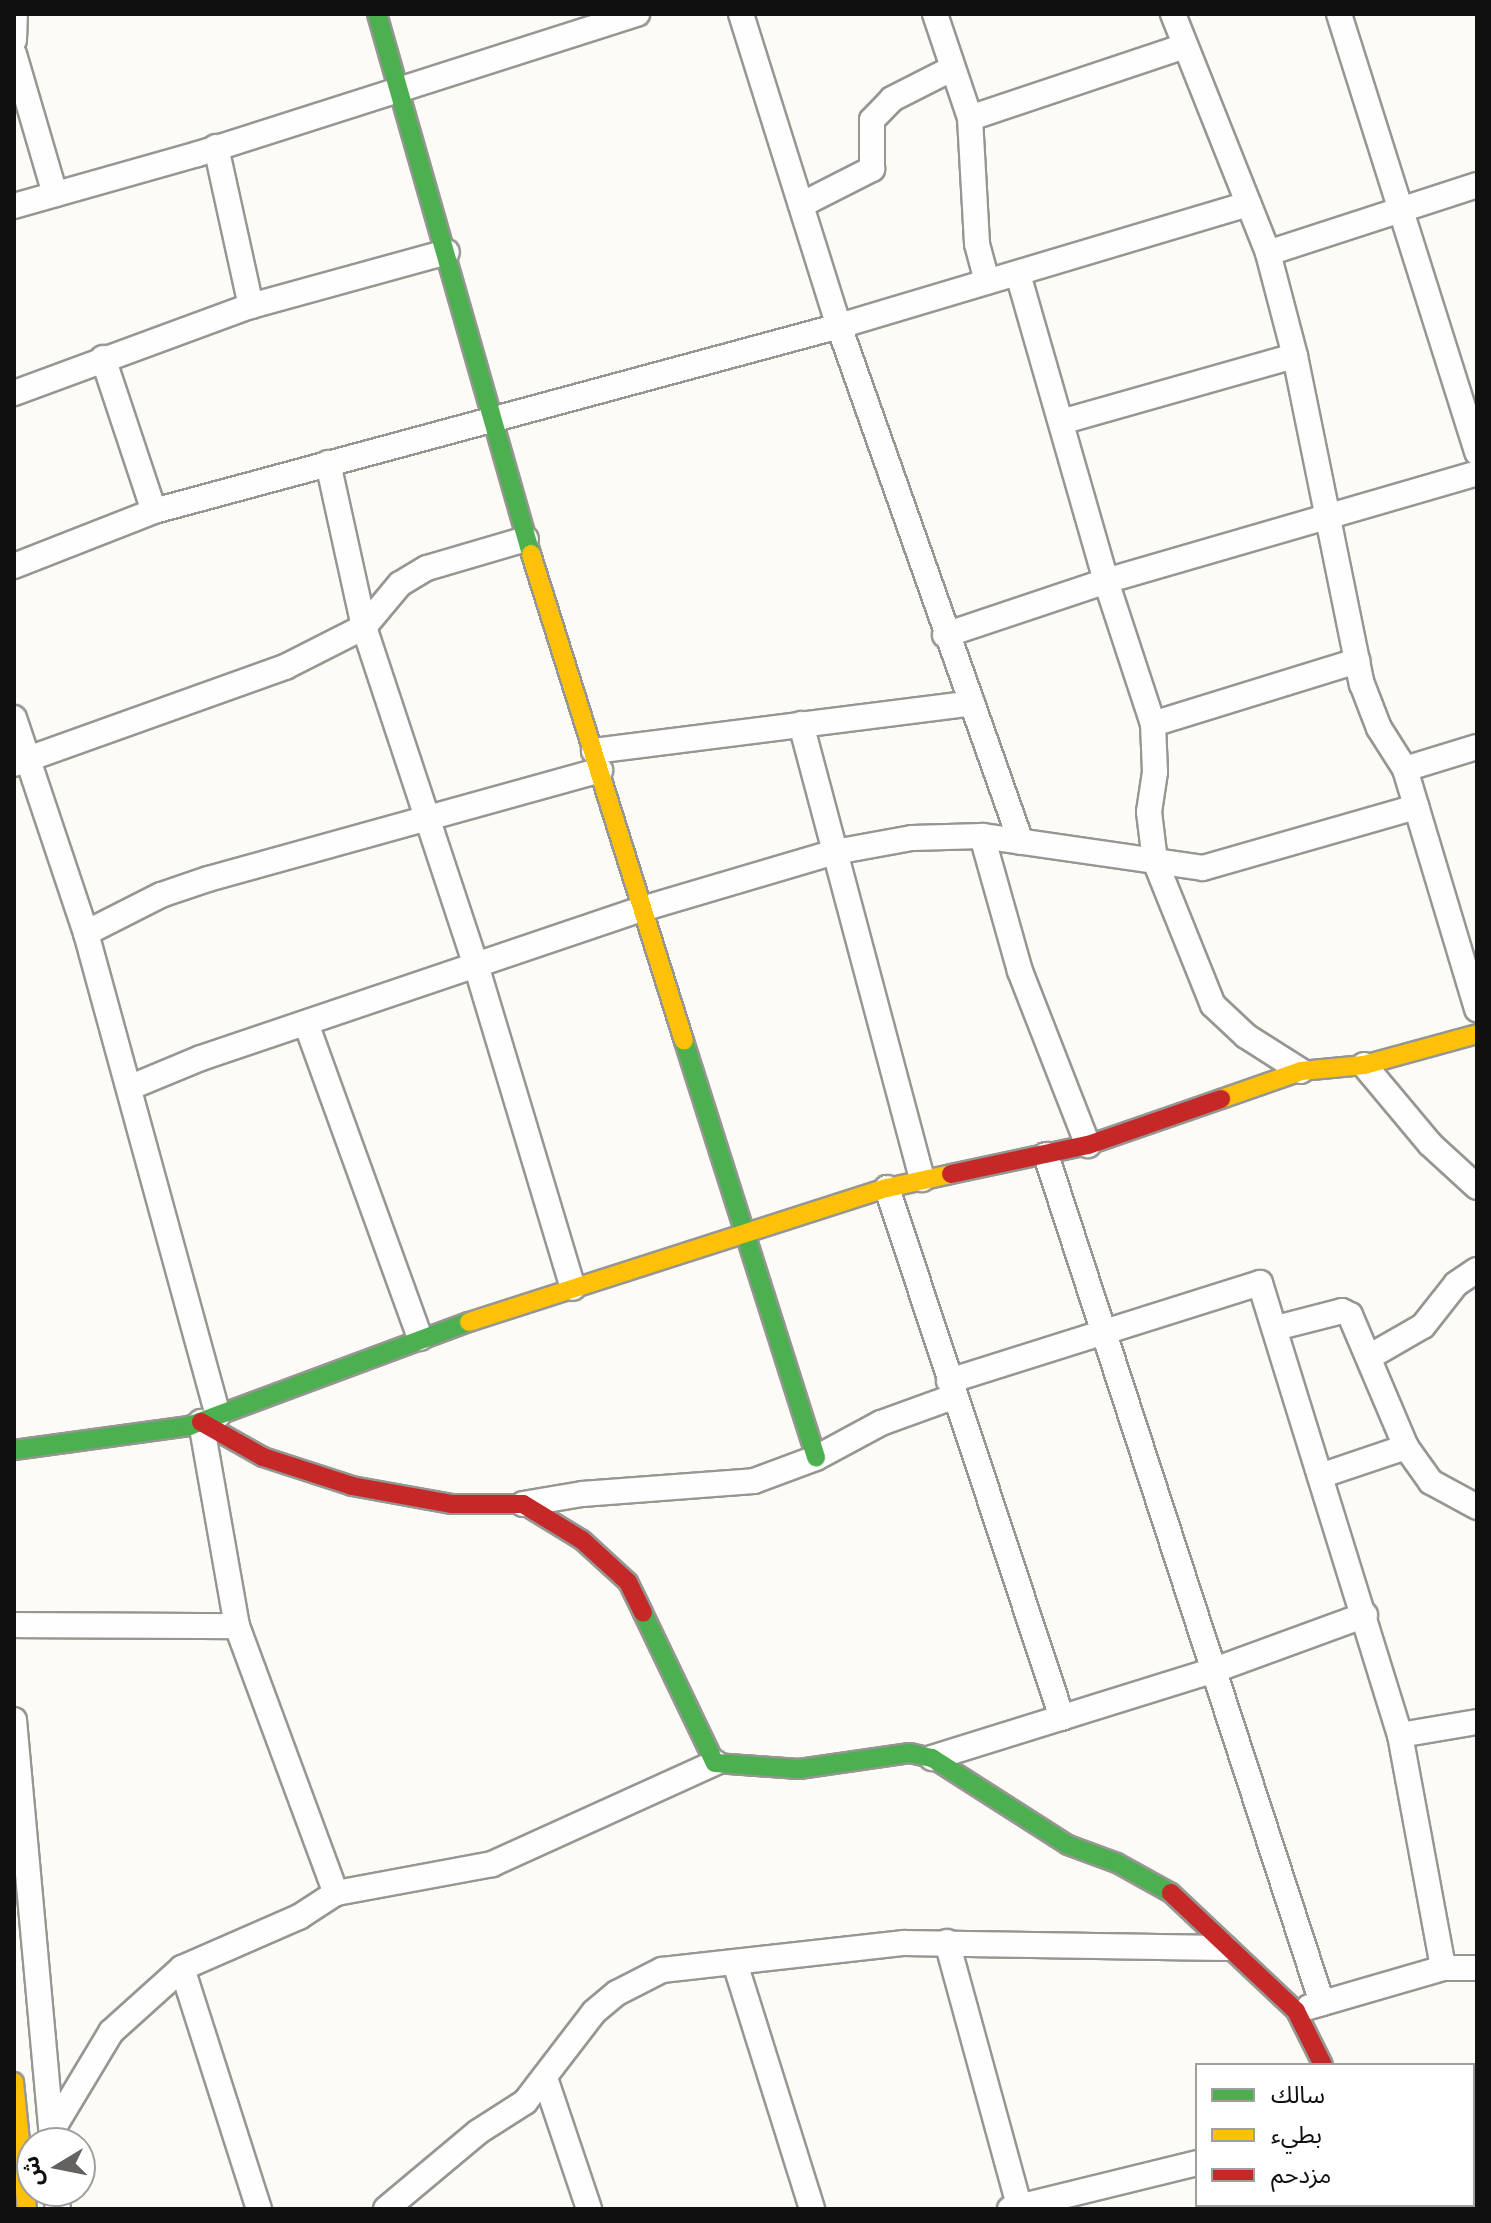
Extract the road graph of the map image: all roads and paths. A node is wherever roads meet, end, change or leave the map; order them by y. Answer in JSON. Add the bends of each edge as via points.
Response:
{"nodes":[{"id":1,"x":377,"y":14,"type":"edge"},
{"id":2,"x":637,"y":14,"type":"edge"},
{"id":3,"x":741,"y":14,"type":"edge"},
{"id":4,"x":935,"y":14,"type":"edge"},
{"id":5,"x":1173,"y":14,"type":"edge"},
{"id":6,"x":1339,"y":14,"type":"edge"},
{"id":7,"x":1185,"y":46,"type":"junction"},
{"id":8,"x":14,"y":54,"type":"edge"},
{"id":9,"x":953,"y":68,"type":"junction"},
{"id":10,"x":402,"y":89,"type":"junction"},
{"id":11,"x":970,"y":118,"type":"junction"},
{"id":12,"x":216,"y":147,"type":"junction"},
{"id":13,"x":1477,"y":185,"type":"edge"},
{"id":14,"x":55,"y":194,"type":"junction"},
{"id":15,"x":1248,"y":204,"type":"junction"},
{"id":16,"x":801,"y":205,"type":"junction"},
{"id":17,"x":14,"y":206,"type":"edge"},
{"id":18,"x":1403,"y":209,"type":"junction"},
{"id":19,"x":447,"y":252,"type":"junction"},
{"id":20,"x":1268,"y":253,"type":"junction"},
{"id":21,"x":1018,"y":274,"type":"junction"},
{"id":22,"x":987,"y":282,"type":"junction"},
{"id":23,"x":251,"y":306,"type":"junction"},
{"id":24,"x":839,"y":326,"type":"junction"},
{"id":25,"x":1295,"y":356,"type":"junction"},
{"id":26,"x":103,"y":358,"type":"junction"},
{"id":27,"x":14,"y":393,"type":"edge"},
{"id":28,"x":495,"y":420,"type":"junction"},
{"id":29,"x":1061,"y":422,"type":"junction"},
{"id":30,"x":1477,"y":453,"type":"edge"},
{"id":31,"x":328,"y":463,"type":"junction"},
{"id":32,"x":1477,"y":473,"type":"edge"},
{"id":33,"x":154,"y":511,"type":"junction"},
{"id":34,"x":1325,"y":515,"type":"junction"},
{"id":35,"x":526,"y":539,"type":"junction"},
{"id":36,"x":14,"y":566,"type":"edge"},
{"id":37,"x":1106,"y":581,"type":"junction"},
{"id":38,"x":364,"y":627,"type":"junction"},
{"id":39,"x":945,"y":635,"type":"junction"},
{"id":40,"x":1357,"y":661,"type":"junction"},
{"id":41,"x":972,"y":703,"type":"junction"},
{"id":42,"x":14,"y":718,"type":"edge"},
{"id":43,"x":801,"y":724,"type":"junction"},
{"id":44,"x":1153,"y":724,"type":"junction"},
{"id":45,"x":1477,"y":747,"type":"edge"},
{"id":46,"x":23,"y":761,"type":"edge"},
{"id":47,"x":597,"y":761,"type":"junction"},
{"id":48,"x":1405,"y":769,"type":"junction"},
{"id":49,"x":1416,"y":807,"type":"junction"},
{"id":50,"x":428,"y":818,"type":"junction"},
{"id":51,"x":982,"y":836,"type":"junction"},
{"id":52,"x":1021,"y":842,"type":"junction"},
{"id":53,"x":835,"y":852,"type":"junction"},
{"id":54,"x":1155,"y":861,"type":"junction"},
{"id":55,"x":642,"y":909,"type":"junction"},
{"id":56,"x":86,"y":933,"type":"junction"},
{"id":57,"x":476,"y":965,"type":"junction"},
{"id":58,"x":1477,"y":1009,"type":"edge"},
{"id":59,"x":306,"y":1023,"type":"junction"},
{"id":60,"x":1477,"y":1034,"type":"edge"},
{"id":61,"x":1364,"y":1065,"type":"junction"},
{"id":62,"x":1301,"y":1071,"type":"junction"},
{"id":63,"x":131,"y":1087,"type":"junction"},
{"id":64,"x":1088,"y":1145,"type":"junction"},
{"id":65,"x":1046,"y":1155,"type":"junction"},
{"id":66,"x":922,"y":1179,"type":"junction"},
{"id":67,"x":1477,"y":1187,"type":"edge"},
{"id":68,"x":887,"y":1188,"type":"junction"},
{"id":69,"x":744,"y":1236,"type":"junction"},
{"id":70,"x":1477,"y":1270,"type":"edge"},
{"id":71,"x":573,"y":1288,"type":"junction"},
{"id":72,"x":1276,"y":1328,"type":"junction"},
{"id":73,"x":1104,"y":1329,"type":"junction"},
{"id":74,"x":420,"y":1338,"type":"junction"},
{"id":75,"x":1369,"y":1357,"type":"junction"},
{"id":76,"x":951,"y":1389,"type":"junction"},
{"id":77,"x":210,"y":1419,"type":"junction"},
{"id":78,"x":1406,"y":1447,"type":"junction"},
{"id":79,"x":14,"y":1450,"type":"edge"},
{"id":80,"x":816,"y":1458,"type":"junction"},
{"id":81,"x":1320,"y":1476,"type":"junction"},
{"id":82,"x":523,"y":1504,"type":"junction"},
{"id":83,"x":1477,"y":1507,"type":"edge"},
{"id":84,"x":1365,"y":1615,"type":"junction"},
{"id":85,"x":14,"y":1625,"type":"edge"},
{"id":86,"x":237,"y":1626,"type":"junction"},
{"id":87,"x":1212,"y":1671,"type":"junction"},
{"id":88,"x":1062,"y":1718,"type":"junction"},
{"id":89,"x":14,"y":1720,"type":"edge"},
{"id":90,"x":1477,"y":1722,"type":"edge"},
{"id":91,"x":1400,"y":1735,"type":"junction"},
{"id":92,"x":932,"y":1758,"type":"junction"},
{"id":93,"x":715,"y":1763,"type":"junction"},
{"id":94,"x":336,"y":1893,"type":"junction"},
{"id":95,"x":947,"y":1942,"type":"junction"},
{"id":96,"x":1225,"y":1948,"type":"junction"},
{"id":97,"x":735,"y":1963,"type":"junction"},
{"id":98,"x":182,"y":1968,"type":"junction"},
{"id":99,"x":1443,"y":1968,"type":"junction"},
{"id":100,"x":1477,"y":1968,"type":"edge"},
{"id":101,"x":1322,"y":2003,"type":"junction"},
{"id":102,"x":1296,"y":2011,"type":"junction"},
{"id":103,"x":1322,"y":2063,"type":"edge"},
{"id":104,"x":545,"y":2078,"type":"junction"},
{"id":105,"x":14,"y":2082,"type":"edge"},
{"id":106,"x":51,"y":2127,"type":"edge"},
{"id":107,"x":58,"y":2127,"type":"edge"},
{"id":108,"x":1195,"y":2163,"type":"edge"},
{"id":109,"x":1016,"y":2208,"type":"edge"},
{"id":110,"x":27,"y":2209,"type":"edge"},
{"id":111,"x":259,"y":2209,"type":"edge"},
{"id":112,"x":386,"y":2209,"type":"edge"},
{"id":113,"x":589,"y":2209,"type":"edge"},
{"id":114,"x":812,"y":2209,"type":"edge"}],
"edges":[{"from":1,"to":10,"type":"street"},
{"from":2,"to":10,"type":"street"},
{"from":3,"to":16,"type":"street"},
{"from":4,"to":9,"type":"street"},
{"from":5,"to":7,"type":"street"},
{"from":6,"to":18,"type":"street"},
{"from":7,"to":11,"type":"street"},
{"from":7,"to":15,"type":"street"},
{"from":8,"to":14,"type":"street"},
{"from":9,"to":11,"type":"street"},
{"from":9,"to":16,"type":"street","via":[[892,99],[872,120],[872,169]]},
{"from":10,"to":12,"type":"street"},
{"from":10,"to":19,"type":"street"},
{"from":11,"to":22,"type":"street","via":[[977,244]]},
{"from":12,"to":14,"type":"street"},
{"from":12,"to":23,"type":"street"},
{"from":13,"to":18,"type":"street"},
{"from":14,"to":17,"type":"street"},
{"from":15,"to":20,"type":"street"},
{"from":15,"to":21,"type":"street"},
{"from":16,"to":24,"type":"street"},
{"from":18,"to":20,"type":"street"},
{"from":18,"to":30,"type":"street"},
{"from":19,"to":23,"type":"street"},
{"from":19,"to":28,"type":"street"},
{"from":20,"to":25,"type":"street"},
{"from":21,"to":22,"type":"street"},
{"from":21,"to":29,"type":"street"},
{"from":22,"to":24,"type":"street"},
{"from":23,"to":26,"type":"street"},
{"from":24,"to":28,"type":"street"},
{"from":24,"to":39,"type":"street"},
{"from":25,"to":29,"type":"street"},
{"from":25,"to":34,"type":"street"},
{"from":26,"to":27,"type":"street"},
{"from":26,"to":33,"type":"street"},
{"from":28,"to":31,"type":"street"},
{"from":28,"to":35,"type":"street"},
{"from":29,"to":37,"type":"street"},
{"from":31,"to":33,"type":"street"},
{"from":31,"to":38,"type":"street"},
{"from":32,"to":34,"type":"street"},
{"from":33,"to":36,"type":"street"},
{"from":34,"to":37,"type":"street"},
{"from":34,"to":40,"type":"street"},
{"from":35,"to":38,"type":"street","via":[[427,568],[400,584]]},
{"from":35,"to":47,"type":"street"},
{"from":37,"to":39,"type":"street"},
{"from":37,"to":44,"type":"street"},
{"from":38,"to":46,"type":"street","via":[[238,687]]},
{"from":38,"to":50,"type":"street"},
{"from":39,"to":41,"type":"street"},
{"from":40,"to":44,"type":"street"},
{"from":40,"to":48,"type":"street","via":[[1369,704]]},
{"from":41,"to":43,"type":"street"},
{"from":41,"to":52,"type":"street"},
{"from":42,"to":46,"type":"street"},
{"from":43,"to":47,"type":"street"},
{"from":43,"to":53,"type":"street"},
{"from":44,"to":54,"type":"street","via":[[1155,772],[1149,812]]},
{"from":45,"to":48,"type":"street"},
{"from":46,"to":56,"type":"street"},
{"from":47,"to":50,"type":"street"},
{"from":47,"to":55,"type":"street"},
{"from":48,"to":49,"type":"street"},
{"from":49,"to":54,"type":"street","via":[[1217,866],[1190,868]]},
{"from":49,"to":58,"type":"street"},
{"from":50,"to":56,"type":"street","via":[[184,887]]},
{"from":50,"to":57,"type":"street"},
{"from":51,"to":52,"type":"street"},
{"from":51,"to":53,"type":"street","via":[[912,838]]},
{"from":51,"to":64,"type":"street","via":[[1020,971]]},
{"from":52,"to":54,"type":"street"},
{"from":53,"to":55,"type":"street"},
{"from":53,"to":66,"type":"street"},
{"from":54,"to":62,"type":"street","via":[[1213,1005],[1227,1021]]},
{"from":55,"to":57,"type":"street"},
{"from":55,"to":69,"type":"street"},
{"from":56,"to":63,"type":"street"},
{"from":57,"to":59,"type":"street"},
{"from":57,"to":71,"type":"street"},
{"from":59,"to":63,"type":"street"},
{"from":59,"to":74,"type":"street"},
{"from":60,"to":61,"type":"street"},
{"from":61,"to":62,"type":"street"},
{"from":61,"to":67,"type":"street","via":[[1430,1144]]},
{"from":62,"to":64,"type":"street"},
{"from":63,"to":77,"type":"street"},
{"from":64,"to":65,"type":"street"},
{"from":65,"to":66,"type":"street"},
{"from":65,"to":73,"type":"street"},
{"from":66,"to":68,"type":"street"},
{"from":68,"to":69,"type":"street"},
{"from":68,"to":76,"type":"street"},
{"from":69,"to":71,"type":"street"},
{"from":69,"to":80,"type":"street"},
{"from":70,"to":75,"type":"street","via":[[1456,1284],[1423,1326]]},
{"from":71,"to":74,"type":"street"},
{"from":72,"to":73,"type":"street","via":[[1265,1289],[1254,1282]]},
{"from":72,"to":75,"type":"street","via":[[1342,1311],[1350,1315]]},
{"from":72,"to":81,"type":"street"},
{"from":73,"to":76,"type":"street"},
{"from":73,"to":87,"type":"street"},
{"from":74,"to":77,"type":"street"},
{"from":75,"to":78,"type":"street"},
{"from":76,"to":80,"type":"street"},
{"from":76,"to":88,"type":"street"},
{"from":77,"to":79,"type":"street"},
{"from":77,"to":82,"type":"street","via":[[263,1457],[352,1486],[452,1504]]},
{"from":77,"to":86,"type":"street"},
{"from":78,"to":81,"type":"street"},
{"from":78,"to":83,"type":"street","via":[[1431,1482]]},
{"from":80,"to":82,"type":"street","via":[[754,1481],[582,1494]]},
{"from":81,"to":84,"type":"street"},
{"from":82,"to":93,"type":"street","via":[[582,1540],[628,1582]]},
{"from":84,"to":87,"type":"street"},
{"from":84,"to":91,"type":"street"},
{"from":85,"to":86,"type":"street"},
{"from":86,"to":94,"type":"street"},
{"from":87,"to":88,"type":"street"},
{"from":87,"to":101,"type":"street"},
{"from":88,"to":92,"type":"street"},
{"from":89,"to":106,"type":"street"},
{"from":90,"to":91,"type":"street"},
{"from":91,"to":99,"type":"street"},
{"from":92,"to":93,"type":"street","via":[[899,1754],[799,1769]]},
{"from":92,"to":96,"type":"street","via":[[1068,1845],[1147,1877],[1171,1893]]},
{"from":93,"to":94,"type":"street","via":[[492,1864]]},
{"from":94,"to":98,"type":"street","via":[[299,1917]]},
{"from":95,"to":96,"type":"street"},
{"from":95,"to":97,"type":"street"},
{"from":95,"to":109,"type":"street"},
{"from":96,"to":102,"type":"street"},
{"from":97,"to":104,"type":"street","via":[[644,1976],[594,2012]]},
{"from":97,"to":114,"type":"street"},
{"from":98,"to":107,"type":"street","via":[[111,2032]]},
{"from":98,"to":111,"type":"street"},
{"from":99,"to":100,"type":"street"},
{"from":99,"to":101,"type":"street"},
{"from":101,"to":102,"type":"street"},
{"from":102,"to":103,"type":"street"},
{"from":104,"to":112,"type":"street","via":[[525,2102],[478,2132]]},
{"from":104,"to":113,"type":"street"},
{"from":105,"to":110,"type":"street"},
{"from":108,"to":109,"type":"street"}]}
